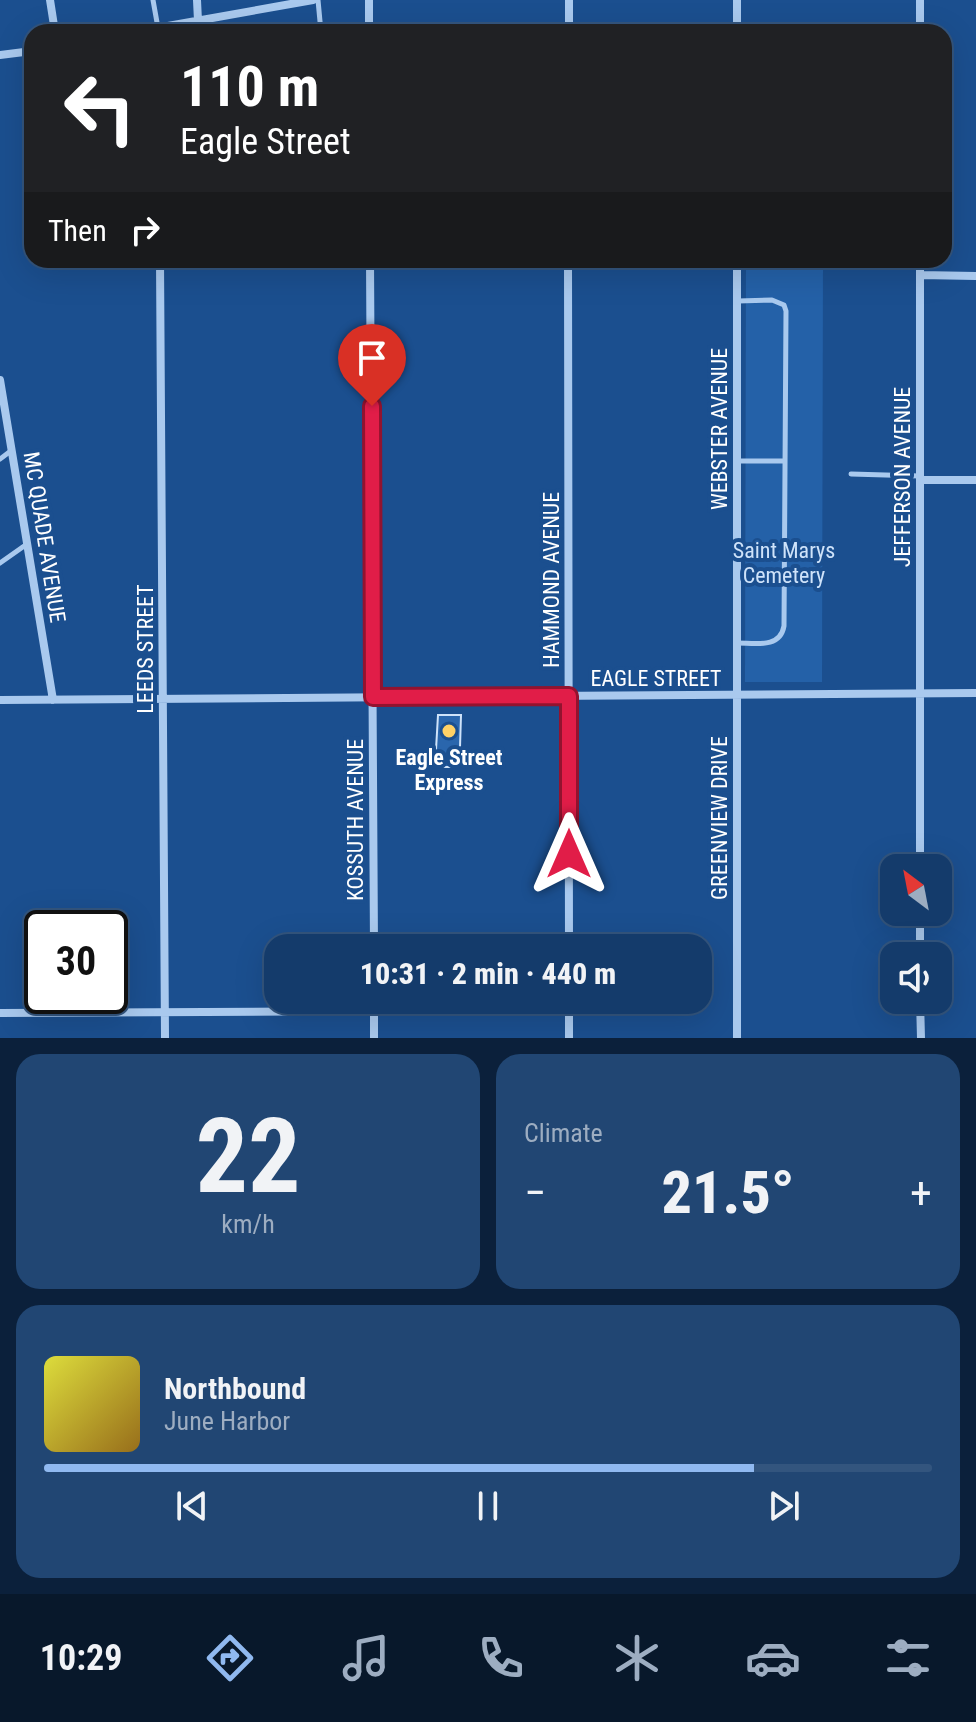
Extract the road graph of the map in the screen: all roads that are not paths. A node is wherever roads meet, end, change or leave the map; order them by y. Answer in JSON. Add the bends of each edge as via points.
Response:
{"nodes":[{"id":1,"x":50,"y":0,"type":"edge"},
{"id":2,"x":153,"y":0,"type":"edge"},
{"id":3,"x":197,"y":0,"type":"edge"},
{"id":4,"x":315,"y":0,"type":"edge"},
{"id":5,"x":369,"y":0,"type":"edge"},
{"id":6,"x":569,"y":0,"type":"edge"},
{"id":7,"x":737,"y":0,"type":"edge"},
{"id":8,"x":920,"y":0,"type":"edge"},
{"id":9,"x":198,"y":21,"type":"junction"},
{"id":10,"x":54,"y":24,"type":"edge"},
{"id":11,"x":157,"y":24,"type":"edge"},
{"id":12,"x":185,"y":24,"type":"edge"},
{"id":13,"x":320,"y":24,"type":"edge"},
{"id":14,"x":369,"y":24,"type":"edge"},
{"id":15,"x":569,"y":24,"type":"edge"},
{"id":16,"x":737,"y":24,"type":"edge"},
{"id":17,"x":920,"y":24,"type":"edge"},
{"id":18,"x":24,"y":52,"type":"edge"},
{"id":19,"x":0,"y":55,"type":"edge"},
{"id":20,"x":160,"y":268,"type":"edge"},
{"id":21,"x":370,"y":268,"type":"edge"},
{"id":22,"x":568,"y":268,"type":"edge"},
{"id":23,"x":737,"y":268,"type":"edge"},
{"id":24,"x":920,"y":268,"type":"edge"},
{"id":25,"x":920,"y":275,"type":"junction"},
{"id":26,"x":976,"y":276,"type":"edge"},
{"id":27,"x":737,"y":301,"type":"junction"},
{"id":28,"x":0,"y":380,"type":"edge"},
{"id":29,"x":2,"y":407,"type":"edge"},
{"id":30,"x":12,"y":450,"type":"junction"},
{"id":31,"x":0,"y":459,"type":"edge"},
{"id":32,"x":737,"y":461,"type":"junction"},
{"id":33,"x":785,"y":461,"type":"junction"},
{"id":34,"x":851,"y":474,"type":"dead end"},
{"id":35,"x":920,"y":478,"type":"junction"},
{"id":36,"x":976,"y":480,"type":"edge"},
{"id":37,"x":27,"y":543,"type":"junction"},
{"id":38,"x":0,"y":563,"type":"edge"},
{"id":39,"x":737,"y":643,"type":"junction"},
{"id":40,"x":976,"y":693,"type":"edge"},
{"id":41,"x":920,"y":694,"type":"junction"},
{"id":42,"x":737,"y":695,"type":"junction"},
{"id":43,"x":569,"y":696,"type":"junction"},
{"id":44,"x":373,"y":697,"type":"junction"},
{"id":45,"x":163,"y":699,"type":"junction"},
{"id":46,"x":0,"y":700,"type":"edge"},
{"id":47,"x":53,"y":700,"type":"junction"},
{"id":48,"x":920,"y":854,"type":"edge"},
{"id":49,"x":374,"y":934,"type":"edge"},
{"id":50,"x":569,"y":934,"type":"edge"},
{"id":51,"x":165,"y":1012,"type":"junction"},
{"id":52,"x":264,"y":1012,"type":"edge"},
{"id":53,"x":0,"y":1013,"type":"edge"},
{"id":54,"x":374,"y":1014,"type":"edge"},
{"id":55,"x":569,"y":1014,"type":"edge"},
{"id":56,"x":920,"y":1014,"type":"edge"},
{"id":57,"x":165,"y":1038,"type":"edge"},
{"id":58,"x":374,"y":1038,"type":"edge"},
{"id":59,"x":569,"y":1038,"type":"edge"},
{"id":60,"x":737,"y":1038,"type":"edge"},
{"id":61,"x":921,"y":1038,"type":"edge"}],
"edges":[{"from":1,"to":10,"type":"street"},
{"from":2,"to":11,"type":"lane"},
{"from":3,"to":9,"type":"street"},
{"from":4,"to":9,"type":"street"},
{"from":4,"to":13,"type":"lane"},
{"from":5,"to":14,"type":"street"},
{"from":6,"to":15,"type":"street"},
{"from":7,"to":16,"type":"street"},
{"from":8,"to":17,"type":"street"},
{"from":9,"to":12,"type":"street"},
{"from":18,"to":19,"type":"street"},
{"from":20,"to":45,"type":"street","name":"LEEDS STREET"},
{"from":21,"to":44,"type":"street","name":"KOSSUTH AVENUE"},
{"from":22,"to":43,"type":"street","name":"HAMMOND AVENUE"},
{"from":23,"to":27,"type":"street","name":"WEBSTER AVENUE"},
{"from":24,"to":25,"type":"street","name":"JEFFERSON AVENUE"},
{"from":25,"to":26,"type":"street"},
{"from":25,"to":35,"type":"street","name":"JEFFERSON AVENUE"},
{"from":27,"to":32,"type":"street","name":"WEBSTER AVENUE"},
{"from":27,"to":33,"type":"lane","via":[[772,300],[786,311]]},
{"from":28,"to":29,"type":"street","name":"MC QUADE AVENUE"},
{"from":29,"to":30,"type":"street","name":"MC QUADE AVENUE"},
{"from":30,"to":31,"type":"lane"},
{"from":30,"to":37,"type":"street","name":"MC QUADE AVENUE"},
{"from":32,"to":33,"type":"lane"},
{"from":32,"to":39,"type":"street","name":"WEBSTER AVENUE"},
{"from":33,"to":39,"type":"lane","via":[[782,634],[774,642]]},
{"from":34,"to":35,"type":"lane"},
{"from":35,"to":36,"type":"street"},
{"from":35,"to":41,"type":"street","name":"JEFFERSON AVENUE"},
{"from":37,"to":38,"type":"lane"},
{"from":37,"to":47,"type":"street","name":"MC QUADE AVENUE"},
{"from":39,"to":42,"type":"street","name":"WEBSTER AVENUE"},
{"from":40,"to":41,"type":"street","name":"EAGLE STREET"},
{"from":41,"to":42,"type":"street","name":"EAGLE STREET"},
{"from":41,"to":48,"type":"street","name":"JEFFERSON AVENUE"},
{"from":42,"to":43,"type":"street","name":"EAGLE STREET"},
{"from":42,"to":60,"type":"street","name":"GREENVIEW DRIVE"},
{"from":43,"to":44,"type":"street","name":"EAGLE STREET"},
{"from":43,"to":50,"type":"street","name":"HAMMOND AVENUE"},
{"from":44,"to":45,"type":"street","name":"EAGLE STREET"},
{"from":44,"to":49,"type":"street","name":"KOSSUTH AVENUE"},
{"from":45,"to":47,"type":"street","name":"EAGLE STREET"},
{"from":45,"to":51,"type":"street","name":"LEEDS STREET"},
{"from":46,"to":47,"type":"street","name":"EAGLE STREET"},
{"from":51,"to":52,"type":"street"},
{"from":51,"to":53,"type":"street"},
{"from":51,"to":57,"type":"street","name":"LEEDS STREET"},
{"from":54,"to":58,"type":"street"},
{"from":55,"to":59,"type":"street"},
{"from":56,"to":61,"type":"street"}]}
